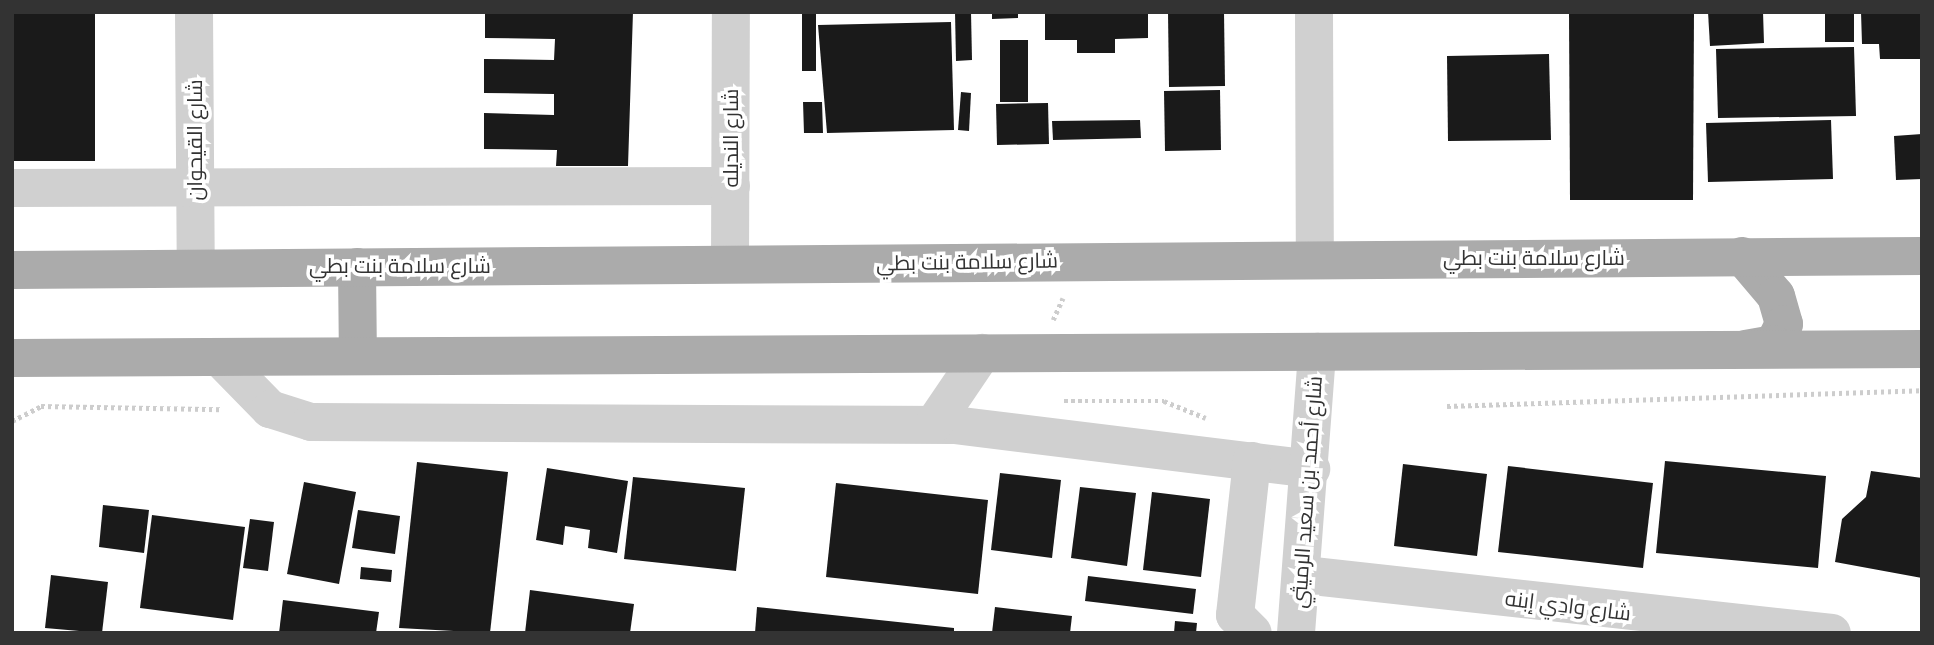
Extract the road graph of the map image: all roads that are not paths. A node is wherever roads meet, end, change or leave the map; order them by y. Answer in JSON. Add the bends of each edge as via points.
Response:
{"nodes":[{"id":1,"x":194,"y":12,"type":"edge"},
{"id":2,"x":731,"y":12,"type":"edge"},
{"id":3,"x":1314,"y":12,"type":"edge"},
{"id":4,"x":731,"y":186,"type":"junction"},
{"id":5,"x":195,"y":187,"type":"junction"},
{"id":6,"x":12,"y":188,"type":"edge"},
{"id":7,"x":1922,"y":256,"type":"edge"},
{"id":8,"x":1742,"y":257,"type":"junction"},
{"id":9,"x":1315,"y":260,"type":"junction"},
{"id":10,"x":730,"y":264,"type":"junction"},
{"id":11,"x":357,"y":267,"type":"junction"},
{"id":12,"x":196,"y":268,"type":"junction"},
{"id":13,"x":12,"y":270,"type":"edge"},
{"id":14,"x":1922,"y":349,"type":"edge"},
{"id":15,"x":1739,"y":350,"type":"junction"},
{"id":16,"x":1317,"y":352,"type":"junction"},
{"id":17,"x":982,"y":353,"type":"junction"},
{"id":18,"x":358,"y":356,"type":"junction"},
{"id":19,"x":219,"y":357,"type":"junction"},
{"id":20,"x":12,"y":358,"type":"edge"},
{"id":21,"x":934,"y":424,"type":"junction"},
{"id":22,"x":1252,"y":461,"type":"junction"},
{"id":23,"x":1311,"y":469,"type":"junction"},
{"id":24,"x":1304,"y":575,"type":"junction"},
{"id":25,"x":1664,"y":625,"type":"edge"},
{"id":26,"x":1253,"y":633,"type":"edge"},
{"id":27,"x":1296,"y":633,"type":"edge"},
{"id":28,"x":1832,"y":633,"type":"edge"}],
"edges":[{"from":1,"to":5,"type":"street","name":"شارع القيحوان"},
{"from":2,"to":4,"type":"street","name":"شارع النديله"},
{"from":3,"to":9,"type":"street"},
{"from":4,"to":5,"type":"street"},
{"from":4,"to":10,"type":"street","name":"شارع النديله"},
{"from":5,"to":6,"type":"street"},
{"from":5,"to":12,"type":"street","name":"شارع القيحوان"},
{"from":7,"to":8,"type":"main road","name":"شارع سلامة بنت بطي"},
{"from":8,"to":9,"type":"main road","name":"شارع سلامة بنت بطي"},
{"from":8,"to":15,"type":"main road","via":[[1776,296],[1784,324],[1774,344]]},
{"from":9,"to":10,"type":"main road","name":"شارع سلامة بنت بطي"},
{"from":10,"to":11,"type":"main road","name":"شارع سلامة بنت بطي"},
{"from":11,"to":12,"type":"main road","name":"شارع سلامة بنت بطي"},
{"from":11,"to":18,"type":"main road"},
{"from":12,"to":13,"type":"main road","name":"شارع سلامة بنت بطي"},
{"from":14,"to":15,"type":"main road"},
{"from":15,"to":16,"type":"main road"},
{"from":16,"to":17,"type":"main road"},
{"from":16,"to":23,"type":"street","name":"شارع أحمد بن سعيد الرميثي"},
{"from":17,"to":18,"type":"main road"},
{"from":17,"to":21,"type":"street"},
{"from":18,"to":19,"type":"main road"},
{"from":19,"to":20,"type":"main road"},
{"from":19,"to":21,"type":"street","via":[[270,409],[311,422]]},
{"from":21,"to":22,"type":"street"},
{"from":22,"to":23,"type":"street"},
{"from":22,"to":26,"type":"street","via":[[1235,615]]},
{"from":23,"to":24,"type":"street","name":"شارع أحمد بن سعيد الرميثي"},
{"from":24,"to":25,"type":"street","name":"شارع وادِي إبنه"},
{"from":24,"to":27,"type":"street","name":"شارع أحمد بن سعيد الرميثي"},
{"from":25,"to":28,"type":"street","name":"شارع وادِي إبنه"}]}
